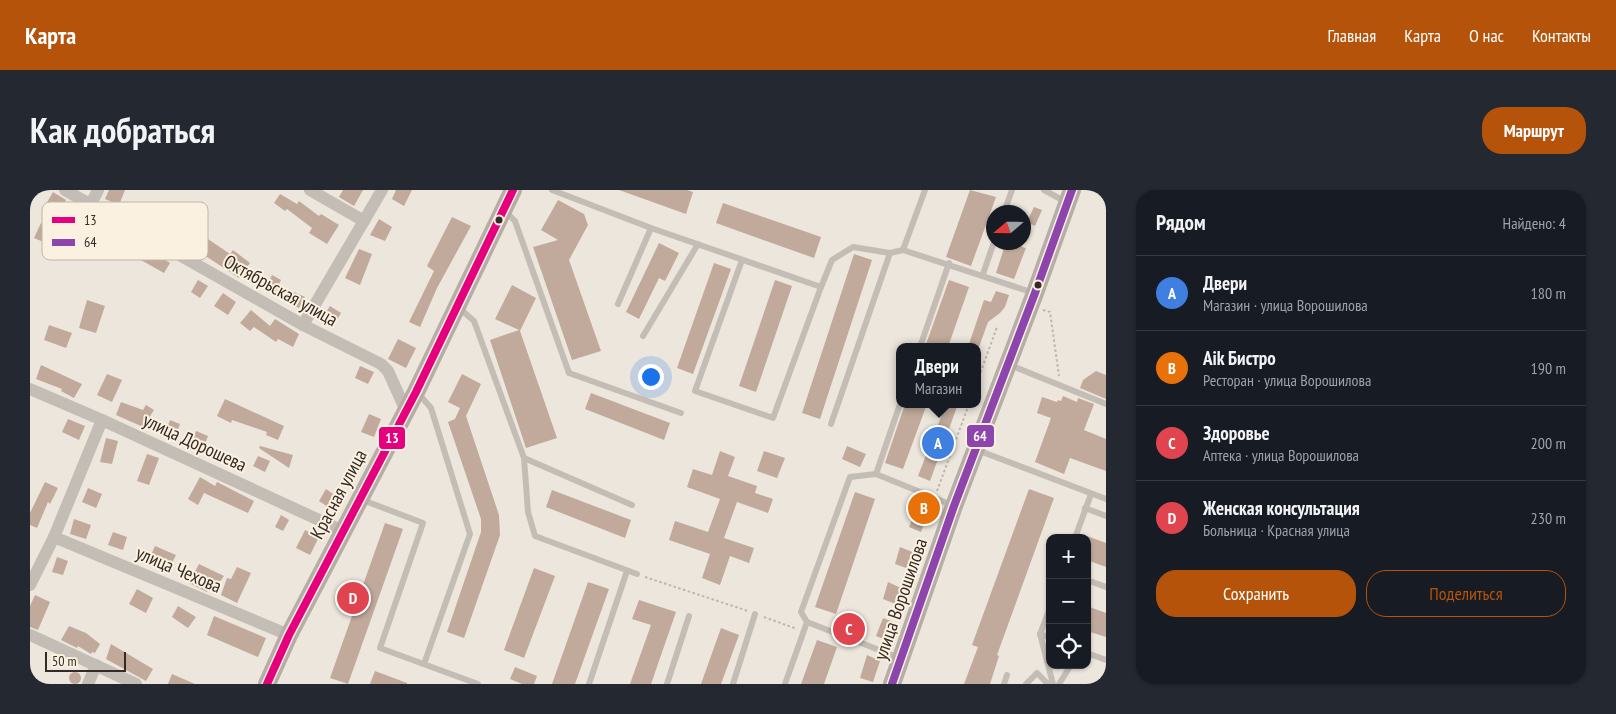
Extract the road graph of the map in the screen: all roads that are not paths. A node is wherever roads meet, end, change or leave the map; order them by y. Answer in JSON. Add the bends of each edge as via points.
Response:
{"nodes":[{"id":1,"x":65,"y":190,"type":"edge"},
{"id":2,"x":98,"y":190,"type":"edge"},
{"id":3,"x":310,"y":190,"type":"edge"},
{"id":4,"x":382,"y":190,"type":"edge"},
{"id":5,"x":513,"y":190,"type":"edge"},
{"id":6,"x":552,"y":190,"type":"edge"},
{"id":7,"x":925,"y":190,"type":"edge"},
{"id":8,"x":1012,"y":190,"type":"edge"},
{"id":9,"x":1044,"y":190,"type":"edge"},
{"id":10,"x":1069,"y":196,"type":"edge"},
{"id":11,"x":87,"y":202,"type":"edge"},
{"id":12,"x":92,"y":202,"type":"edge"},
{"id":13,"x":1007,"y":205,"type":"edge"},
{"id":14,"x":503,"y":209,"type":"junction"},
{"id":15,"x":364,"y":221,"type":"junction"},
{"id":16,"x":651,"y":228,"type":"junction"},
{"id":17,"x":698,"y":244,"type":"junction"},
{"id":18,"x":903,"y":250,"type":"junction"},
{"id":19,"x":991,"y":250,"type":"edge"},
{"id":20,"x":890,"y":253,"type":"junction"},
{"id":21,"x":190,"y":260,"type":"edge"},
{"id":22,"x":742,"y":260,"type":"junction"},
{"id":23,"x":949,"y":264,"type":"junction"},
{"id":24,"x":983,"y":274,"type":"junction"},
{"id":25,"x":821,"y":287,"type":"junction"},
{"id":26,"x":1035,"y":293,"type":"junction"},
{"id":27,"x":618,"y":304,"type":"dead end"},
{"id":28,"x":457,"y":305,"type":"junction"},
{"id":29,"x":304,"y":325,"type":"junction"},
{"id":30,"x":643,"y":336,"type":"dead end"},
{"id":31,"x":921,"y":343,"type":"edge"},
{"id":32,"x":1008,"y":365,"type":"junction"},
{"id":33,"x":30,"y":389,"type":"edge"},
{"id":34,"x":416,"y":392,"type":"junction"},
{"id":35,"x":1106,"y":404,"type":"edge"},
{"id":36,"x":899,"y":408,"type":"edge"},
{"id":37,"x":406,"y":411,"type":"junction"},
{"id":38,"x":681,"y":413,"type":"dead end"},
{"id":39,"x":102,"y":420,"type":"junction"},
{"id":40,"x":831,"y":424,"type":"dead end"},
{"id":41,"x":976,"y":449,"type":"junction"},
{"id":42,"x":524,"y":458,"type":"junction"},
{"id":43,"x":876,"y":474,"type":"junction"},
{"id":44,"x":1091,"y":494,"type":"junction"},
{"id":45,"x":1106,"y":498,"type":"edge"},
{"id":46,"x":360,"y":499,"type":"junction"},
{"id":47,"x":632,"y":505,"type":"dead end"},
{"id":48,"x":954,"y":506,"type":"junction"},
{"id":49,"x":1085,"y":508,"type":"junction"},
{"id":50,"x":1106,"y":516,"type":"edge"},
{"id":51,"x":343,"y":531,"type":"junction"},
{"id":52,"x":1076,"y":534,"type":"edge"},
{"id":53,"x":54,"y":537,"type":"junction"},
{"id":54,"x":627,"y":571,"type":"junction"},
{"id":55,"x":637,"y":574,"type":"road end"},
{"id":56,"x":1091,"y":581,"type":"edge"},
{"id":57,"x":30,"y":585,"type":"edge"},
{"id":58,"x":1106,"y":587,"type":"edge"},
{"id":59,"x":754,"y":614,"type":"road end"},
{"id":60,"x":689,"y":616,"type":"dead end"},
{"id":61,"x":1046,"y":618,"type":"edge"},
{"id":62,"x":807,"y":622,"type":"junction"},
{"id":63,"x":1040,"y":634,"type":"junction"},
{"id":64,"x":289,"y":635,"type":"junction"},
{"id":65,"x":30,"y":636,"type":"edge"},
{"id":66,"x":1046,"y":636,"type":"edge"},
{"id":67,"x":1091,"y":654,"type":"edge"},
{"id":68,"x":902,"y":658,"type":"junction"},
{"id":69,"x":1106,"y":660,"type":"edge"},
{"id":70,"x":424,"y":664,"type":"junction"},
{"id":71,"x":96,"y":665,"type":"junction"},
{"id":72,"x":1068,"y":669,"type":"edge"},
{"id":73,"x":1007,"y":674,"type":"dead end"},
{"id":74,"x":88,"y":684,"type":"edge"},
{"id":75,"x":136,"y":684,"type":"edge"},
{"id":76,"x":267,"y":684,"type":"edge"},
{"id":77,"x":478,"y":684,"type":"edge"},
{"id":78,"x":590,"y":684,"type":"edge"},
{"id":79,"x":668,"y":684,"type":"edge"},
{"id":80,"x":733,"y":684,"type":"edge"},
{"id":81,"x":786,"y":684,"type":"edge"},
{"id":82,"x":892,"y":684,"type":"edge"},
{"id":83,"x":1004,"y":684,"type":"edge"},
{"id":84,"x":1026,"y":684,"type":"edge"},
{"id":85,"x":1048,"y":684,"type":"edge"},
{"id":86,"x":1053,"y":684,"type":"edge"},
{"id":87,"x":1059,"y":684,"type":"edge"}],
"edges":[{"from":1,"to":11,"type":"street","name":"Октябрьская улица"},
{"from":2,"to":12,"type":"street"},
{"from":3,"to":15,"type":"street"},
{"from":4,"to":15,"type":"street"},
{"from":5,"to":14,"type":"street","name":"Красная улица"},
{"from":6,"to":16,"type":"lane"},
{"from":7,"to":18,"type":"lane"},
{"from":8,"to":13,"type":"lane"},
{"from":9,"to":10,"type":"lane"},
{"from":10,"to":26,"type":"street","name":"улица Ворошилова"},
{"from":14,"to":28,"type":"street","name":"Красная улица"},
{"from":14,"to":38,"type":"lane","via":[[515,221],[569,373]]},
{"from":15,"to":29,"type":"street"},
{"from":16,"to":17,"type":"lane"},
{"from":16,"to":27,"type":"lane"},
{"from":17,"to":22,"type":"lane"},
{"from":17,"to":30,"type":"lane"},
{"from":18,"to":20,"type":"lane"},
{"from":18,"to":23,"type":"lane"},
{"from":19,"to":24,"type":"lane"},
{"from":20,"to":25,"type":"lane","via":[[853,247],[832,260]]},
{"from":20,"to":40,"type":"lane"},
{"from":21,"to":29,"type":"street","name":"Октябрьская улица"},
{"from":22,"to":25,"type":"lane"},
{"from":22,"to":25,"type":"lane","via":[[695,391],[773,418]]},
{"from":23,"to":24,"type":"lane"},
{"from":23,"to":31,"type":"lane"},
{"from":24,"to":26,"type":"lane"},
{"from":26,"to":32,"type":"street","name":"улица Ворошилова"},
{"from":28,"to":34,"type":"street","name":"Красная улица"},
{"from":28,"to":42,"type":"lane","via":[[474,321]]},
{"from":29,"to":37,"type":"street","name":"Октябрьская улица","via":[[385,367]]},
{"from":32,"to":35,"type":"lane"},
{"from":32,"to":41,"type":"street","name":"улица Ворошилова"},
{"from":33,"to":39,"type":"street","name":"улица Дорошева"},
{"from":34,"to":37,"type":"street","name":"Красная улица"},
{"from":34,"to":70,"type":"lane","via":[[430,408],[470,534]]},
{"from":36,"to":43,"type":"lane"},
{"from":37,"to":46,"type":"street","name":"Красная улица"},
{"from":39,"to":51,"type":"street","name":"улица Дорошева"},
{"from":39,"to":53,"type":"street"},
{"from":41,"to":44,"type":"lane"},
{"from":41,"to":48,"type":"street","name":"улица Ворошилова"},
{"from":42,"to":47,"type":"lane"},
{"from":42,"to":54,"type":"lane","via":[[528,512],[535,536]]},
{"from":43,"to":48,"type":"lane"},
{"from":43,"to":62,"type":"lane","via":[[850,478],[801,612]]},
{"from":44,"to":45,"type":"lane"},
{"from":44,"to":49,"type":"lane"},
{"from":46,"to":51,"type":"street","name":"Красная улица"},
{"from":46,"to":70,"type":"lane","via":[[423,523],[380,648]]},
{"from":48,"to":68,"type":"street","name":"улица Ворошилова"},
{"from":49,"to":50,"type":"lane"},
{"from":49,"to":52,"type":"lane"},
{"from":51,"to":64,"type":"street","name":"Красная улица"},
{"from":53,"to":57,"type":"street"},
{"from":53,"to":64,"type":"street","name":"улица Чехова"},
{"from":54,"to":55,"type":"lane"},
{"from":54,"to":78,"type":"lane"},
{"from":56,"to":58,"type":"lane"},
{"from":59,"to":80,"type":"lane"},
{"from":60,"to":79,"type":"lane"},
{"from":61,"to":63,"type":"lane"},
{"from":62,"to":68,"type":"lane"},
{"from":62,"to":81,"type":"lane"},
{"from":63,"to":66,"type":"lane"},
{"from":63,"to":86,"type":"lane"},
{"from":64,"to":76,"type":"street","name":"Красная улица"},
{"from":65,"to":71,"type":"street"},
{"from":67,"to":69,"type":"lane"},
{"from":68,"to":82,"type":"street","name":"улица Ворошилова"},
{"from":70,"to":77,"type":"lane"},
{"from":71,"to":74,"type":"street"},
{"from":71,"to":75,"type":"street"},
{"from":72,"to":87,"type":"lane"},
{"from":73,"to":83,"type":"lane"},
{"from":84,"to":85,"type":"lane","via":[[1037,673]]}]}
